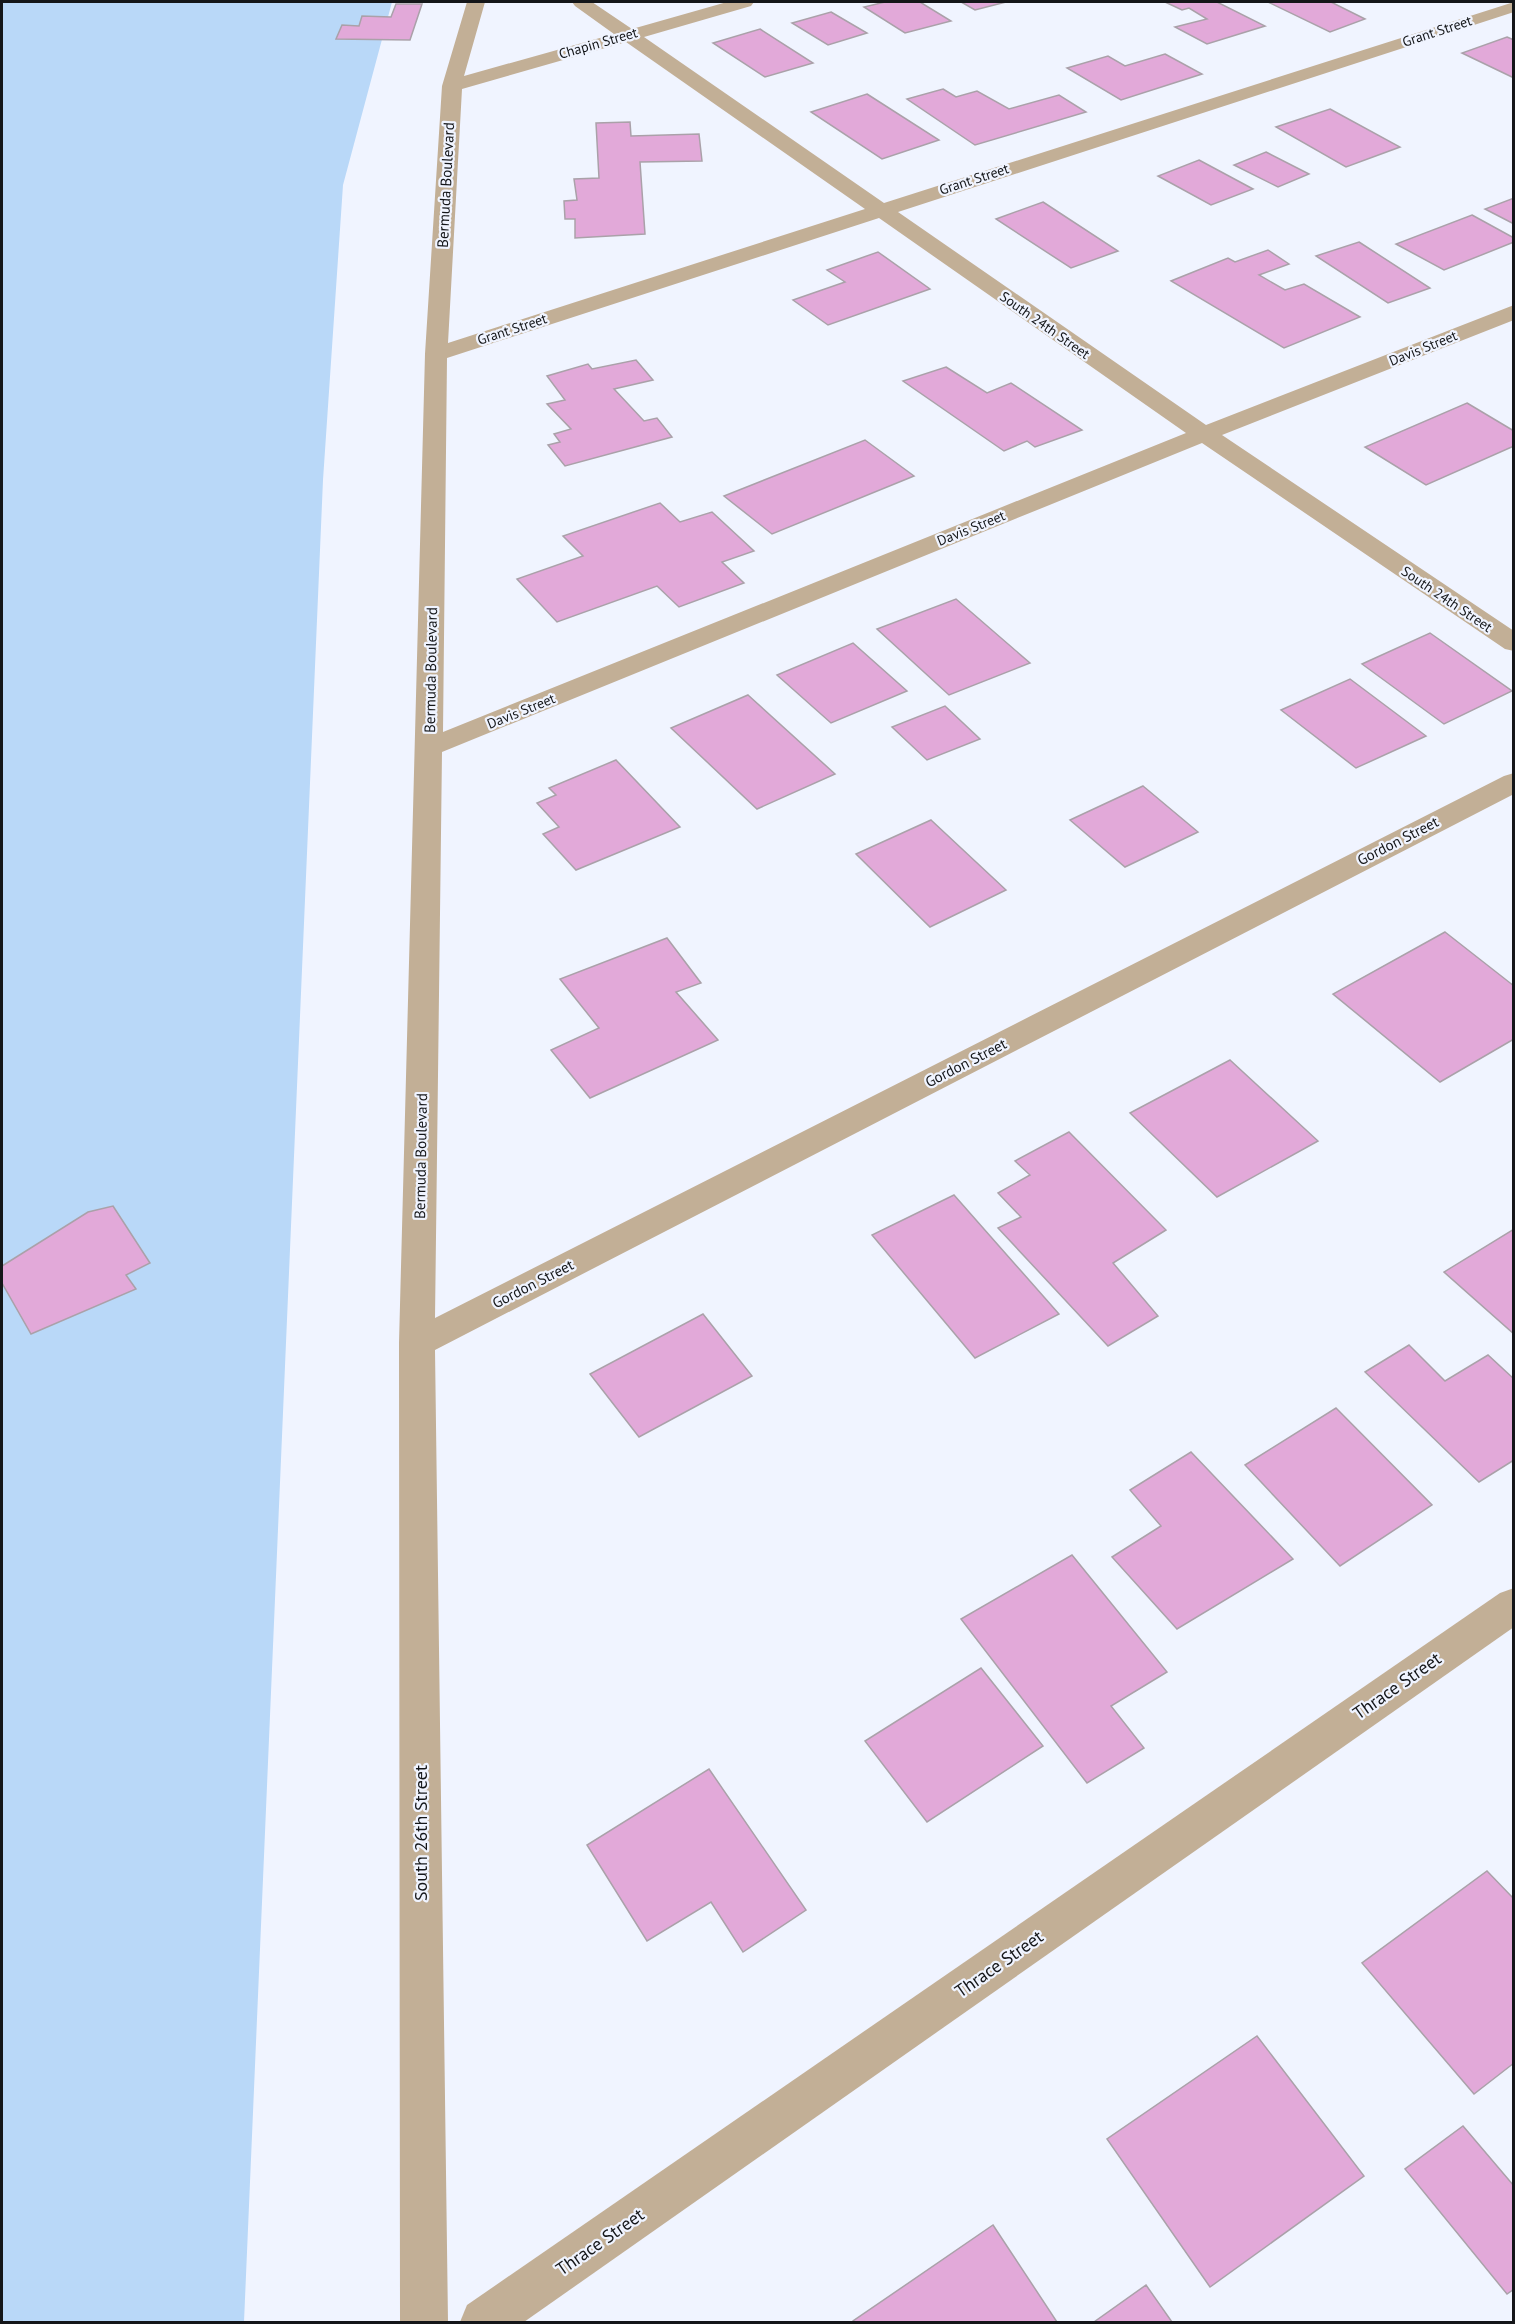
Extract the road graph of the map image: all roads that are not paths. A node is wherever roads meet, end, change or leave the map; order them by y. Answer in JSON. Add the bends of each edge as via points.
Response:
{"nodes":[{"id":1,"x":476,"y":2,"type":"edge"},
{"id":2,"x":581,"y":2,"type":"edge"},
{"id":3,"x":745,"y":2,"type":"edge"},
{"id":4,"x":1514,"y":6,"type":"edge"},
{"id":5,"x":629,"y":34,"type":"junction"},
{"id":6,"x":452,"y":86,"type":"junction"},
{"id":7,"x":879,"y":210,"type":"junction"},
{"id":8,"x":1514,"y":312,"type":"edge"},
{"id":9,"x":436,"y":354,"type":"junction"},
{"id":10,"x":1204,"y":434,"type":"junction"},
{"id":11,"x":1514,"y":643,"type":"edge"},
{"id":12,"x":430,"y":747,"type":"junction"},
{"id":13,"x":1514,"y":782,"type":"edge"},
{"id":14,"x":417,"y":1343,"type":"junction"},
{"id":15,"x":1514,"y":1605,"type":"edge"},
{"id":16,"x":424,"y":2322,"type":"edge"},
{"id":17,"x":484,"y":2322,"type":"edge"}],
"edges":[{"from":1,"to":6,"type":"street","name":"Bermuda Boulevard"},
{"from":2,"to":5,"type":"street","name":"South 24th Street"},
{"from":3,"to":5,"type":"street","name":"Chapin Street"},
{"from":4,"to":7,"type":"street","name":"Grant Street"},
{"from":5,"to":6,"type":"street","name":"Chapin Street"},
{"from":5,"to":7,"type":"street","name":"South 24th Street"},
{"from":6,"to":9,"type":"street","name":"Bermuda Boulevard"},
{"from":7,"to":9,"type":"street","name":"Grant Street"},
{"from":7,"to":10,"type":"street","name":"South 24th Street"},
{"from":8,"to":10,"type":"street","name":"Davis Street"},
{"from":9,"to":12,"type":"street","name":"Bermuda Boulevard"},
{"from":10,"to":11,"type":"street","name":"South 24th Street"},
{"from":10,"to":12,"type":"street","name":"Davis Street"},
{"from":12,"to":14,"type":"street","name":"Bermuda Boulevard"},
{"from":13,"to":14,"type":"street","name":"Gordon Street"},
{"from":14,"to":16,"type":"street","name":"South 26th Street"},
{"from":15,"to":17,"type":"street","name":"Thrace Street"}]}
